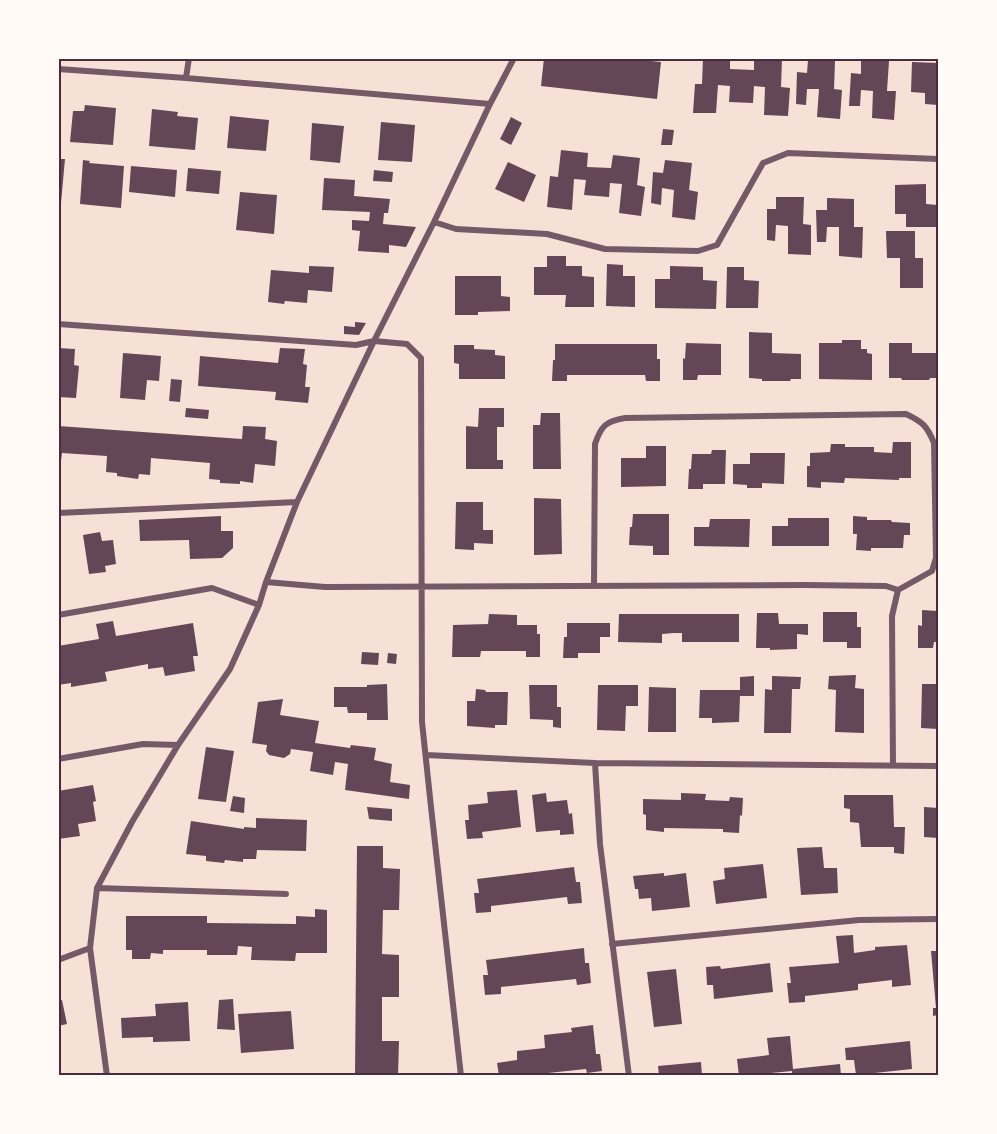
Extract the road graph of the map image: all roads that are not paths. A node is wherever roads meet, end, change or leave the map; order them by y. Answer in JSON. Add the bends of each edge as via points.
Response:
{"nodes":[{"id":1,"x":189,"y":58,"type":"edge"},
{"id":2,"x":514,"y":58,"type":"edge"},
{"id":3,"x":58,"y":69,"type":"edge"},
{"id":4,"x":186,"y":78,"type":"junction"},
{"id":5,"x":490,"y":104,"type":"junction"},
{"id":6,"x":939,"y":159,"type":"edge"},
{"id":7,"x":434,"y":222,"type":"junction"},
{"id":8,"x":58,"y":324,"type":"edge"},
{"id":9,"x":374,"y":341,"type":"junction"},
{"id":10,"x":297,"y":502,"type":"junction"},
{"id":11,"x":58,"y":513,"type":"edge"},
{"id":12,"x":266,"y":582,"type":"junction"},
{"id":13,"x":594,"y":586,"type":"junction"},
{"id":14,"x":422,"y":587,"type":"junction"},
{"id":15,"x":898,"y":590,"type":"junction"},
{"id":16,"x":259,"y":605,"type":"junction"},
{"id":17,"x":58,"y":615,"type":"edge"},
{"id":18,"x":178,"y":745,"type":"junction"},
{"id":19,"x":426,"y":755,"type":"junction"},
{"id":20,"x":58,"y":759,"type":"edge"},
{"id":21,"x":595,"y":763,"type":"junction"},
{"id":22,"x":893,"y":765,"type":"junction"},
{"id":23,"x":939,"y":766,"type":"edge"},
{"id":24,"x":97,"y":888,"type":"junction"},
{"id":25,"x":286,"y":894,"type":"dead end"},
{"id":26,"x":939,"y":919,"type":"edge"},
{"id":27,"x":612,"y":944,"type":"junction"},
{"id":28,"x":90,"y":948,"type":"junction"},
{"id":29,"x":58,"y":960,"type":"edge"},
{"id":30,"x":106,"y":1076,"type":"edge"},
{"id":31,"x":461,"y":1076,"type":"edge"},
{"id":32,"x":629,"y":1076,"type":"edge"}],
"edges":[{"from":1,"to":4,"type":"street"},
{"from":2,"to":5,"type":"street"},
{"from":3,"to":4,"type":"street"},
{"from":4,"to":5,"type":"street"},
{"from":5,"to":7,"type":"street"},
{"from":6,"to":7,"type":"street","via":[[788,153],[763,163],[717,245],[699,252],[605,249],[547,234],[456,229]]},
{"from":7,"to":9,"type":"street"},
{"from":8,"to":9,"type":"street","via":[[356,345]]},
{"from":9,"to":10,"type":"street"},
{"from":9,"to":14,"type":"street","via":[[407,344],[421,358]]},
{"from":10,"to":11,"type":"street"},
{"from":10,"to":12,"type":"street"},
{"from":12,"to":14,"type":"street","via":[[325,587]]},
{"from":12,"to":16,"type":"street"},
{"from":13,"to":14,"type":"street"},
{"from":13,"to":15,"type":"street","via":[[886,586]]},
{"from":13,"to":15,"type":"street","via":[[595,444],[600,430],[611,420],[906,414],[928,429],[934,443],[936,558],[932,571]]},
{"from":14,"to":19,"type":"street","via":[[422,722]]},
{"from":15,"to":22,"type":"street","via":[[892,616]]},
{"from":16,"to":17,"type":"street","via":[[212,588]]},
{"from":16,"to":18,"type":"street","via":[[231,669]]},
{"from":18,"to":20,"type":"street","via":[[143,744]]},
{"from":18,"to":24,"type":"street"},
{"from":19,"to":21,"type":"street"},
{"from":19,"to":31,"type":"street"},
{"from":21,"to":22,"type":"street"},
{"from":21,"to":27,"type":"street"},
{"from":22,"to":23,"type":"street"},
{"from":24,"to":25,"type":"street"},
{"from":24,"to":28,"type":"street"},
{"from":26,"to":27,"type":"street","via":[[859,920]]},
{"from":27,"to":32,"type":"street"},
{"from":28,"to":29,"type":"street"},
{"from":28,"to":30,"type":"street"}]}
